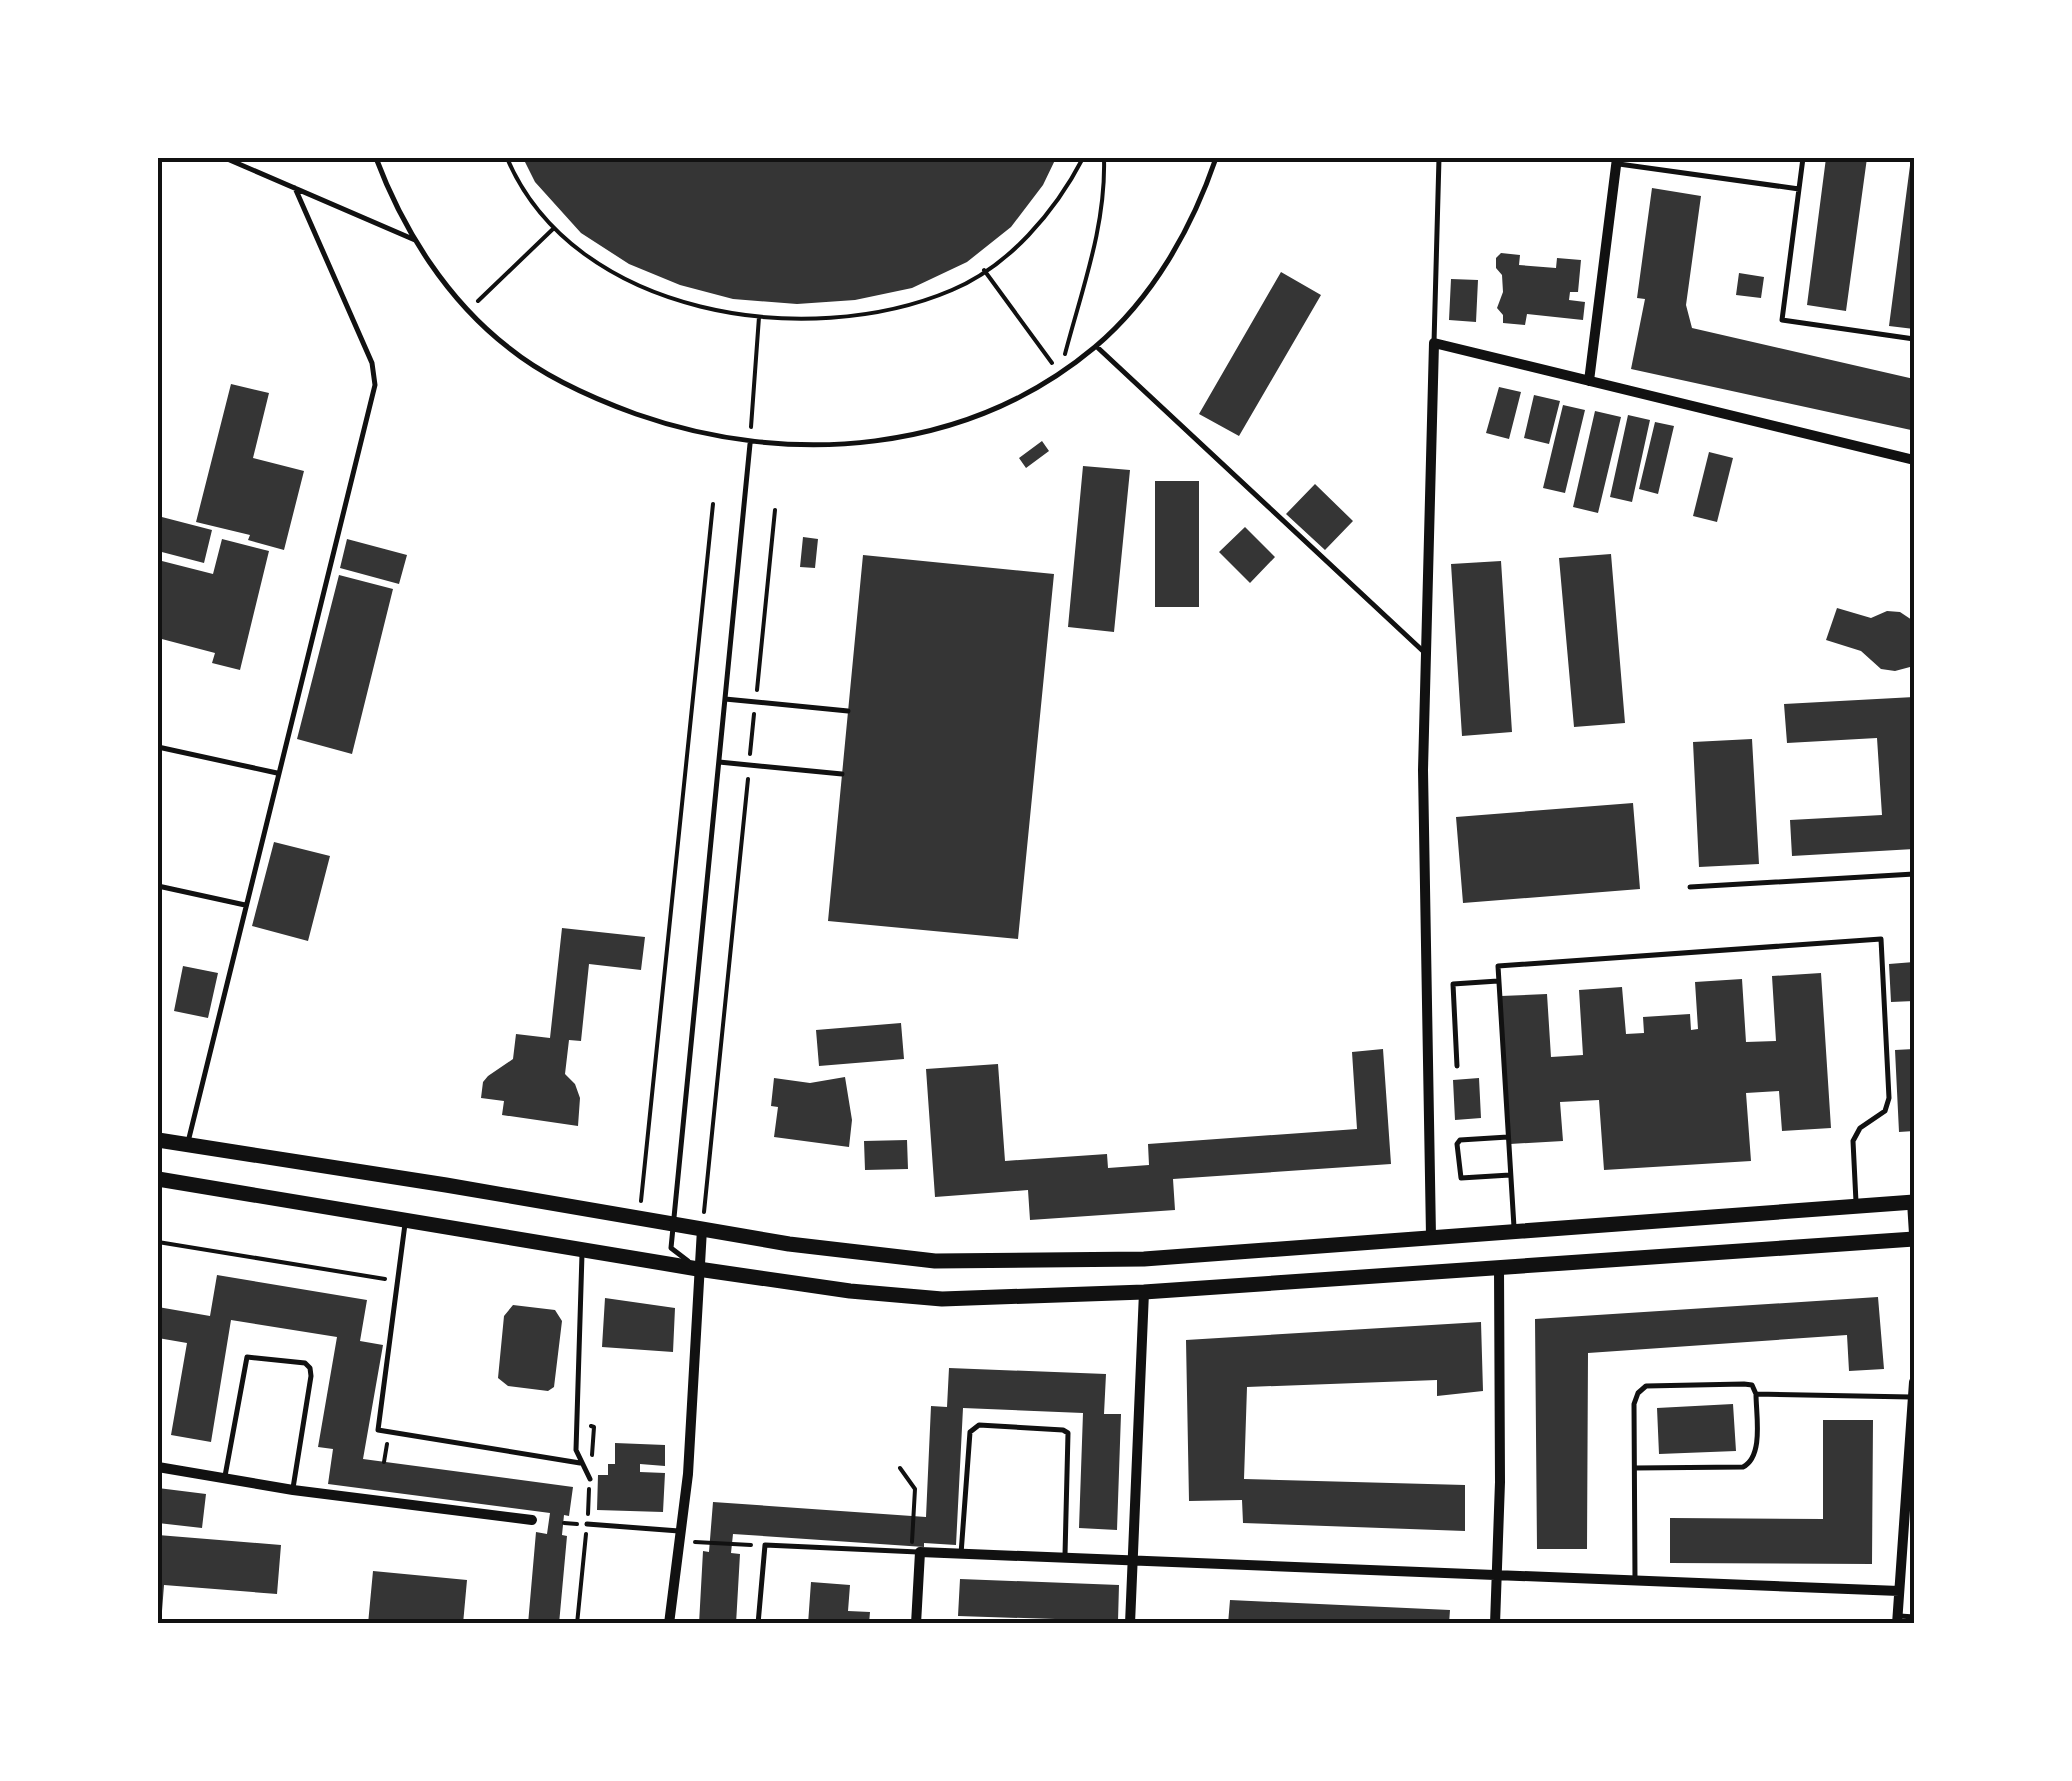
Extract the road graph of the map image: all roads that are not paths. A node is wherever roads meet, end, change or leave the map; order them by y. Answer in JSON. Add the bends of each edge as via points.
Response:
{"nodes":[{"id":1,"x":225,"y":158,"type":"edge"},
{"id":2,"x":376,"y":158,"type":"edge"},
{"id":3,"x":1216,"y":158,"type":"edge"},
{"id":4,"x":1438,"y":158,"type":"edge"},
{"id":5,"x":1803,"y":158,"type":"edge"},
{"id":6,"x":1616,"y":161,"type":"edge"},
{"id":7,"x":295,"y":188,"type":"junction"},
{"id":8,"x":1799,"y":188,"type":"junction"},
{"id":9,"x":415,"y":240,"type":"junction"},
{"id":10,"x":1914,"y":339,"type":"edge"},
{"id":11,"x":1434,"y":343,"type":"junction"},
{"id":12,"x":1096,"y":346,"type":"junction"},
{"id":13,"x":1589,"y":381,"type":"junction"},
{"id":14,"x":750,"y":443,"type":"junction"},
{"id":15,"x":1914,"y":460,"type":"edge"},
{"id":16,"x":1426,"y":654,"type":"junction"},
{"id":17,"x":725,"y":699,"type":"junction"},
{"id":18,"x":848,"y":711,"type":"dead end"},
{"id":19,"x":158,"y":747,"type":"edge"},
{"id":20,"x":719,"y":762,"type":"junction"},
{"id":21,"x":277,"y":773,"type":"junction"},
{"id":22,"x":842,"y":774,"type":"dead end"},
{"id":23,"x":1914,"y":874,"type":"edge"},
{"id":24,"x":158,"y":886,"type":"edge"},
{"id":25,"x":1690,"y":887,"type":"dead end"},
{"id":26,"x":245,"y":905,"type":"junction"},
{"id":27,"x":1498,"y":981,"type":"junction"},
{"id":28,"x":1457,"y":1066,"type":"dead end"},
{"id":29,"x":1508,"y":1136,"type":"junction"},
{"id":30,"x":158,"y":1140,"type":"edge"},
{"id":31,"x":187,"y":1145,"type":"junction"},
{"id":32,"x":1510,"y":1175,"type":"junction"},
{"id":33,"x":158,"y":1179,"type":"edge"},
{"id":34,"x":1913,"y":1202,"type":"edge"},
{"id":35,"x":1856,"y":1206,"type":"junction"},
{"id":36,"x":674,"y":1216,"type":"junction"},
{"id":37,"x":406,"y":1222,"type":"junction"},
{"id":38,"x":702,"y":1229,"type":"junction"},
{"id":39,"x":1514,"y":1230,"type":"junction"},
{"id":40,"x":1431,"y":1236,"type":"junction"},
{"id":41,"x":1914,"y":1236,"type":"edge"},
{"id":42,"x":582,"y":1251,"type":"junction"},
{"id":43,"x":1499,"y":1268,"type":"junction"},
{"id":44,"x":698,"y":1269,"type":"junction"},
{"id":45,"x":1144,"y":1292,"type":"junction"},
{"id":46,"x":158,"y":1371,"type":"edge"},
{"id":47,"x":158,"y":1380,"type":"edge"},
{"id":48,"x":1914,"y":1382,"type":"edge"},
{"id":49,"x":1756,"y":1394,"type":"junction"},
{"id":50,"x":1914,"y":1397,"type":"edge"},
{"id":51,"x":580,"y":1463,"type":"junction"},
{"id":52,"x":158,"y":1467,"type":"edge"},
{"id":53,"x":1634,"y":1468,"type":"junction"},
{"id":54,"x":590,"y":1479,"type":"dead end"},
{"id":55,"x":225,"y":1480,"type":"junction"},
{"id":56,"x":293,"y":1490,"type":"junction"},
{"id":57,"x":532,"y":1520,"type":"dead end"},
{"id":58,"x":587,"y":1524,"type":"dead end"},
{"id":59,"x":681,"y":1536,"type":"junction"},
{"id":60,"x":916,"y":1549,"type":"junction"},
{"id":61,"x":961,"y":1554,"type":"junction"},
{"id":62,"x":1065,"y":1558,"type":"junction"},
{"id":63,"x":1133,"y":1562,"type":"junction"},
{"id":64,"x":1498,"y":1578,"type":"junction"},
{"id":65,"x":1635,"y":1582,"type":"junction"},
{"id":66,"x":1899,"y":1591,"type":"junction"},
{"id":67,"x":1914,"y":1617,"type":"edge"},
{"id":68,"x":1897,"y":1620,"type":"edge"},
{"id":69,"x":669,"y":1624,"type":"edge"},
{"id":70,"x":758,"y":1624,"type":"edge"},
{"id":71,"x":916,"y":1624,"type":"edge"},
{"id":72,"x":1130,"y":1624,"type":"edge"},
{"id":73,"x":1495,"y":1624,"type":"edge"}],
"edges":[{"from":1,"to":7,"type":"lane"},
{"from":2,"to":9,"type":"lane"},
{"from":3,"to":12,"type":"lane","via":[[1174,252]]},
{"from":4,"to":11,"type":"lane"},
{"from":5,"to":8,"type":"lane"},
{"from":6,"to":8,"type":"lane"},
{"from":6,"to":13,"type":"street"},
{"from":7,"to":9,"type":"lane"},
{"from":7,"to":21,"type":"lane","via":[[375,374]]},
{"from":8,"to":10,"type":"lane","via":[[1782,320]]},
{"from":9,"to":14,"type":"lane","via":[[469,310],[508,348],[554,378],[660,422]]},
{"from":11,"to":13,"type":"street"},
{"from":11,"to":16,"type":"street"},
{"from":12,"to":14,"type":"lane","via":[[990,411],[886,442]]},
{"from":12,"to":16,"type":"lane"},
{"from":13,"to":15,"type":"street"},
{"from":14,"to":17,"type":"lane"},
{"from":16,"to":40,"type":"street"},
{"from":17,"to":18,"type":"lane"},
{"from":17,"to":20,"type":"lane"},
{"from":19,"to":21,"type":"lane"},
{"from":20,"to":22,"type":"lane"},
{"from":20,"to":36,"type":"lane"},
{"from":21,"to":26,"type":"lane"},
{"from":23,"to":25,"type":"lane"},
{"from":24,"to":26,"type":"lane"},
{"from":26,"to":31,"type":"lane"},
{"from":27,"to":28,"type":"lane","via":[[1453,984]]},
{"from":27,"to":29,"type":"lane"},
{"from":27,"to":35,"type":"lane","via":[[1498,966],[1880,939],[1888,1098],[1885,1111],[1853,1141]]},
{"from":29,"to":32,"type":"lane"},
{"from":29,"to":32,"type":"lane","via":[[1457,1144],[1460,1178]]},
{"from":30,"to":31,"type":"main road"},
{"from":31,"to":36,"type":"main road"},
{"from":32,"to":39,"type":"lane"},
{"from":33,"to":37,"type":"main road"},
{"from":34,"to":35,"type":"main road"},
{"from":34,"to":41,"type":"street"},
{"from":35,"to":39,"type":"main road"},
{"from":36,"to":38,"type":"main road"},
{"from":36,"to":44,"type":"lane","via":[[671,1248]]},
{"from":37,"to":42,"type":"main road"},
{"from":37,"to":51,"type":"lane","via":[[378,1430]]},
{"from":38,"to":40,"type":"main road","via":[[884,1257],[982,1262],[1144,1259]]},
{"from":38,"to":44,"type":"street"},
{"from":39,"to":40,"type":"main road"},
{"from":41,"to":43,"type":"main road"},
{"from":42,"to":44,"type":"main road"},
{"from":42,"to":51,"type":"lane"},
{"from":43,"to":45,"type":"main road"},
{"from":43,"to":64,"type":"street"},
{"from":44,"to":45,"type":"main road","via":[[909,1297]]},
{"from":44,"to":59,"type":"street"},
{"from":45,"to":63,"type":"street"},
{"from":46,"to":47,"type":"lane"},
{"from":48,"to":50,"type":"street"},
{"from":49,"to":50,"type":"lane"},
{"from":49,"to":53,"type":"lane","via":[[1756,1454],[1750,1464]]},
{"from":49,"to":53,"type":"lane","via":[[1744,1384],[1646,1386],[1634,1404]]},
{"from":50,"to":66,"type":"street"},
{"from":51,"to":54,"type":"lane"},
{"from":52,"to":55,"type":"street"},
{"from":53,"to":65,"type":"lane"},
{"from":55,"to":56,"type":"street"},
{"from":55,"to":56,"type":"lane","via":[[247,1357],[305,1363],[310,1376]]},
{"from":56,"to":57,"type":"street"},
{"from":58,"to":59,"type":"lane"},
{"from":59,"to":69,"type":"street"},
{"from":60,"to":61,"type":"street"},
{"from":60,"to":70,"type":"lane","via":[[765,1545]]},
{"from":60,"to":71,"type":"street"},
{"from":61,"to":62,"type":"street"},
{"from":61,"to":62,"type":"lane","via":[[970,1432],[979,1425],[1068,1433]]},
{"from":62,"to":63,"type":"street"},
{"from":63,"to":64,"type":"street"},
{"from":63,"to":72,"type":"street"},
{"from":64,"to":65,"type":"street"},
{"from":64,"to":73,"type":"street"},
{"from":65,"to":66,"type":"street"},
{"from":66,"to":68,"type":"street"},
{"from":67,"to":68,"type":"lane"}]}
